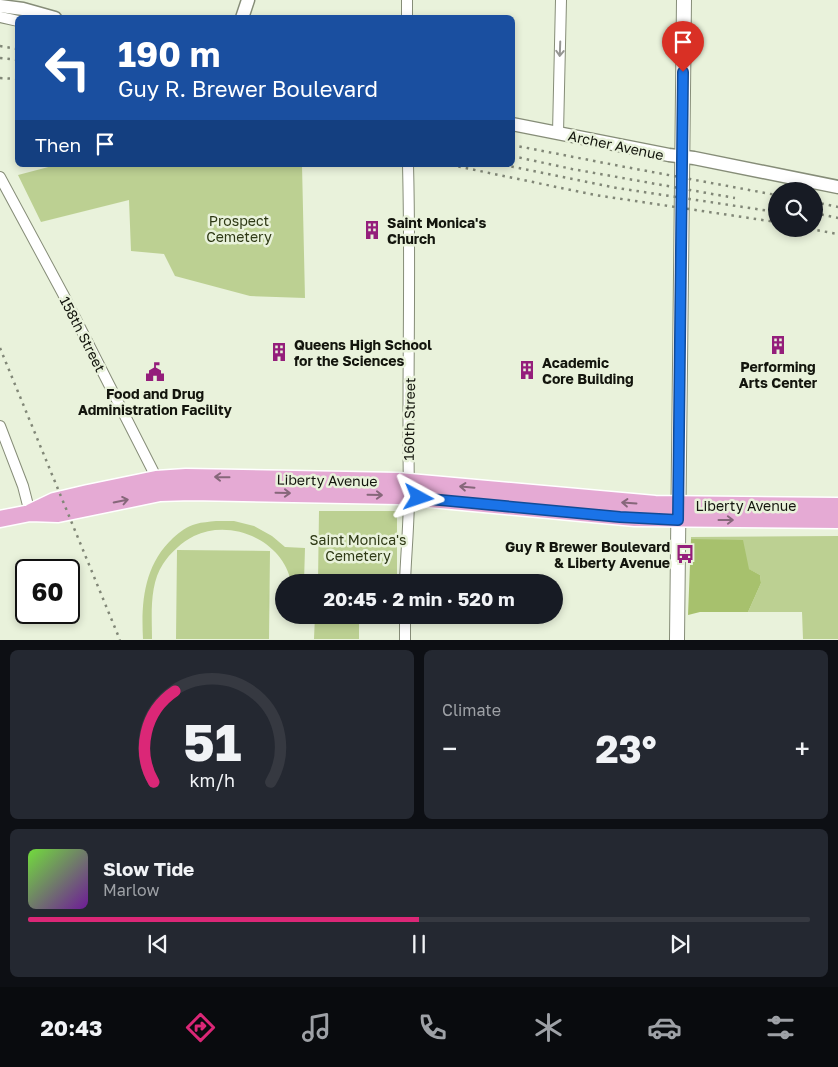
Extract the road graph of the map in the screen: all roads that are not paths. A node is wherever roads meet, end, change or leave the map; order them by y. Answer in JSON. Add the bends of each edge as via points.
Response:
{"nodes":[{"id":1,"x":248,"y":0,"type":"edge"},
{"id":2,"x":407,"y":0,"type":"edge"},
{"id":3,"x":561,"y":0,"type":"edge"},
{"id":4,"x":684,"y":0,"type":"edge"},
{"id":5,"x":0,"y":6,"type":"edge"},
{"id":6,"x":45,"y":15,"type":"edge"},
{"id":7,"x":243,"y":15,"type":"edge"},
{"id":8,"x":407,"y":15,"type":"edge"},
{"id":9,"x":0,"y":17,"type":"edge"},
{"id":10,"x":15,"y":20,"type":"edge"},
{"id":11,"x":515,"y":125,"type":"edge"},
{"id":12,"x":558,"y":133,"type":"junction"},
{"id":13,"x":682,"y":157,"type":"junction"},
{"id":14,"x":408,"y":167,"type":"edge"},
{"id":15,"x":0,"y":176,"type":"edge"},
{"id":16,"x":838,"y":187,"type":"edge"},
{"id":17,"x":0,"y":426,"type":"edge"},
{"id":18,"x":158,"y":486,"type":"junction"},
{"id":19,"x":409,"y":489,"type":"junction"},
{"id":20,"x":838,"y":506,"type":"edge"},
{"id":21,"x":678,"y":512,"type":"junction"},
{"id":22,"x":30,"y":513,"type":"junction"},
{"id":23,"x":0,"y":519,"type":"edge"},
{"id":24,"x":838,"y":520,"type":"edge"},
{"id":25,"x":406,"y":574,"type":"edge"},
{"id":26,"x":405,"y":624,"type":"edge"},
{"id":27,"x":404,"y":640,"type":"edge"},
{"id":28,"x":677,"y":640,"type":"edge"}],
"edges":[{"from":1,"to":7,"type":"street"},
{"from":2,"to":8,"type":"street"},
{"from":3,"to":12,"type":"street","one_way":true},
{"from":4,"to":13,"type":"main road"},
{"from":5,"to":6,"type":"street"},
{"from":9,"to":10,"type":"street"},
{"from":11,"to":12,"type":"street","name":"Archer Avenue"},
{"from":12,"to":13,"type":"street","name":"Archer Avenue"},
{"from":13,"to":16,"type":"street","name":"Archer Avenue"},
{"from":13,"to":21,"type":"main road"},
{"from":14,"to":19,"type":"street","name":"160th Street"},
{"from":15,"to":18,"type":"street","name":"158th Street","via":[[63,294]]},
{"from":17,"to":22,"type":"street"},
{"from":18,"to":19,"type":"main road","name":"Liberty Avenue","via":[[218,477]]},
{"from":18,"to":22,"type":"main road","name":"Liberty Avenue","via":[[58,514]]},
{"from":19,"to":21,"type":"main road","name":"Liberty Avenue","via":[[632,503]]},
{"from":19,"to":25,"type":"street","name":"160th Street"},
{"from":20,"to":21,"type":"main road","name":"Liberty Avenue"},
{"from":21,"to":24,"type":"main road","name":"Liberty Avenue","one_way":true},
{"from":21,"to":28,"type":"main road"},
{"from":22,"to":23,"type":"main road","name":"Liberty Avenue"},
{"from":26,"to":27,"type":"street"}]}
